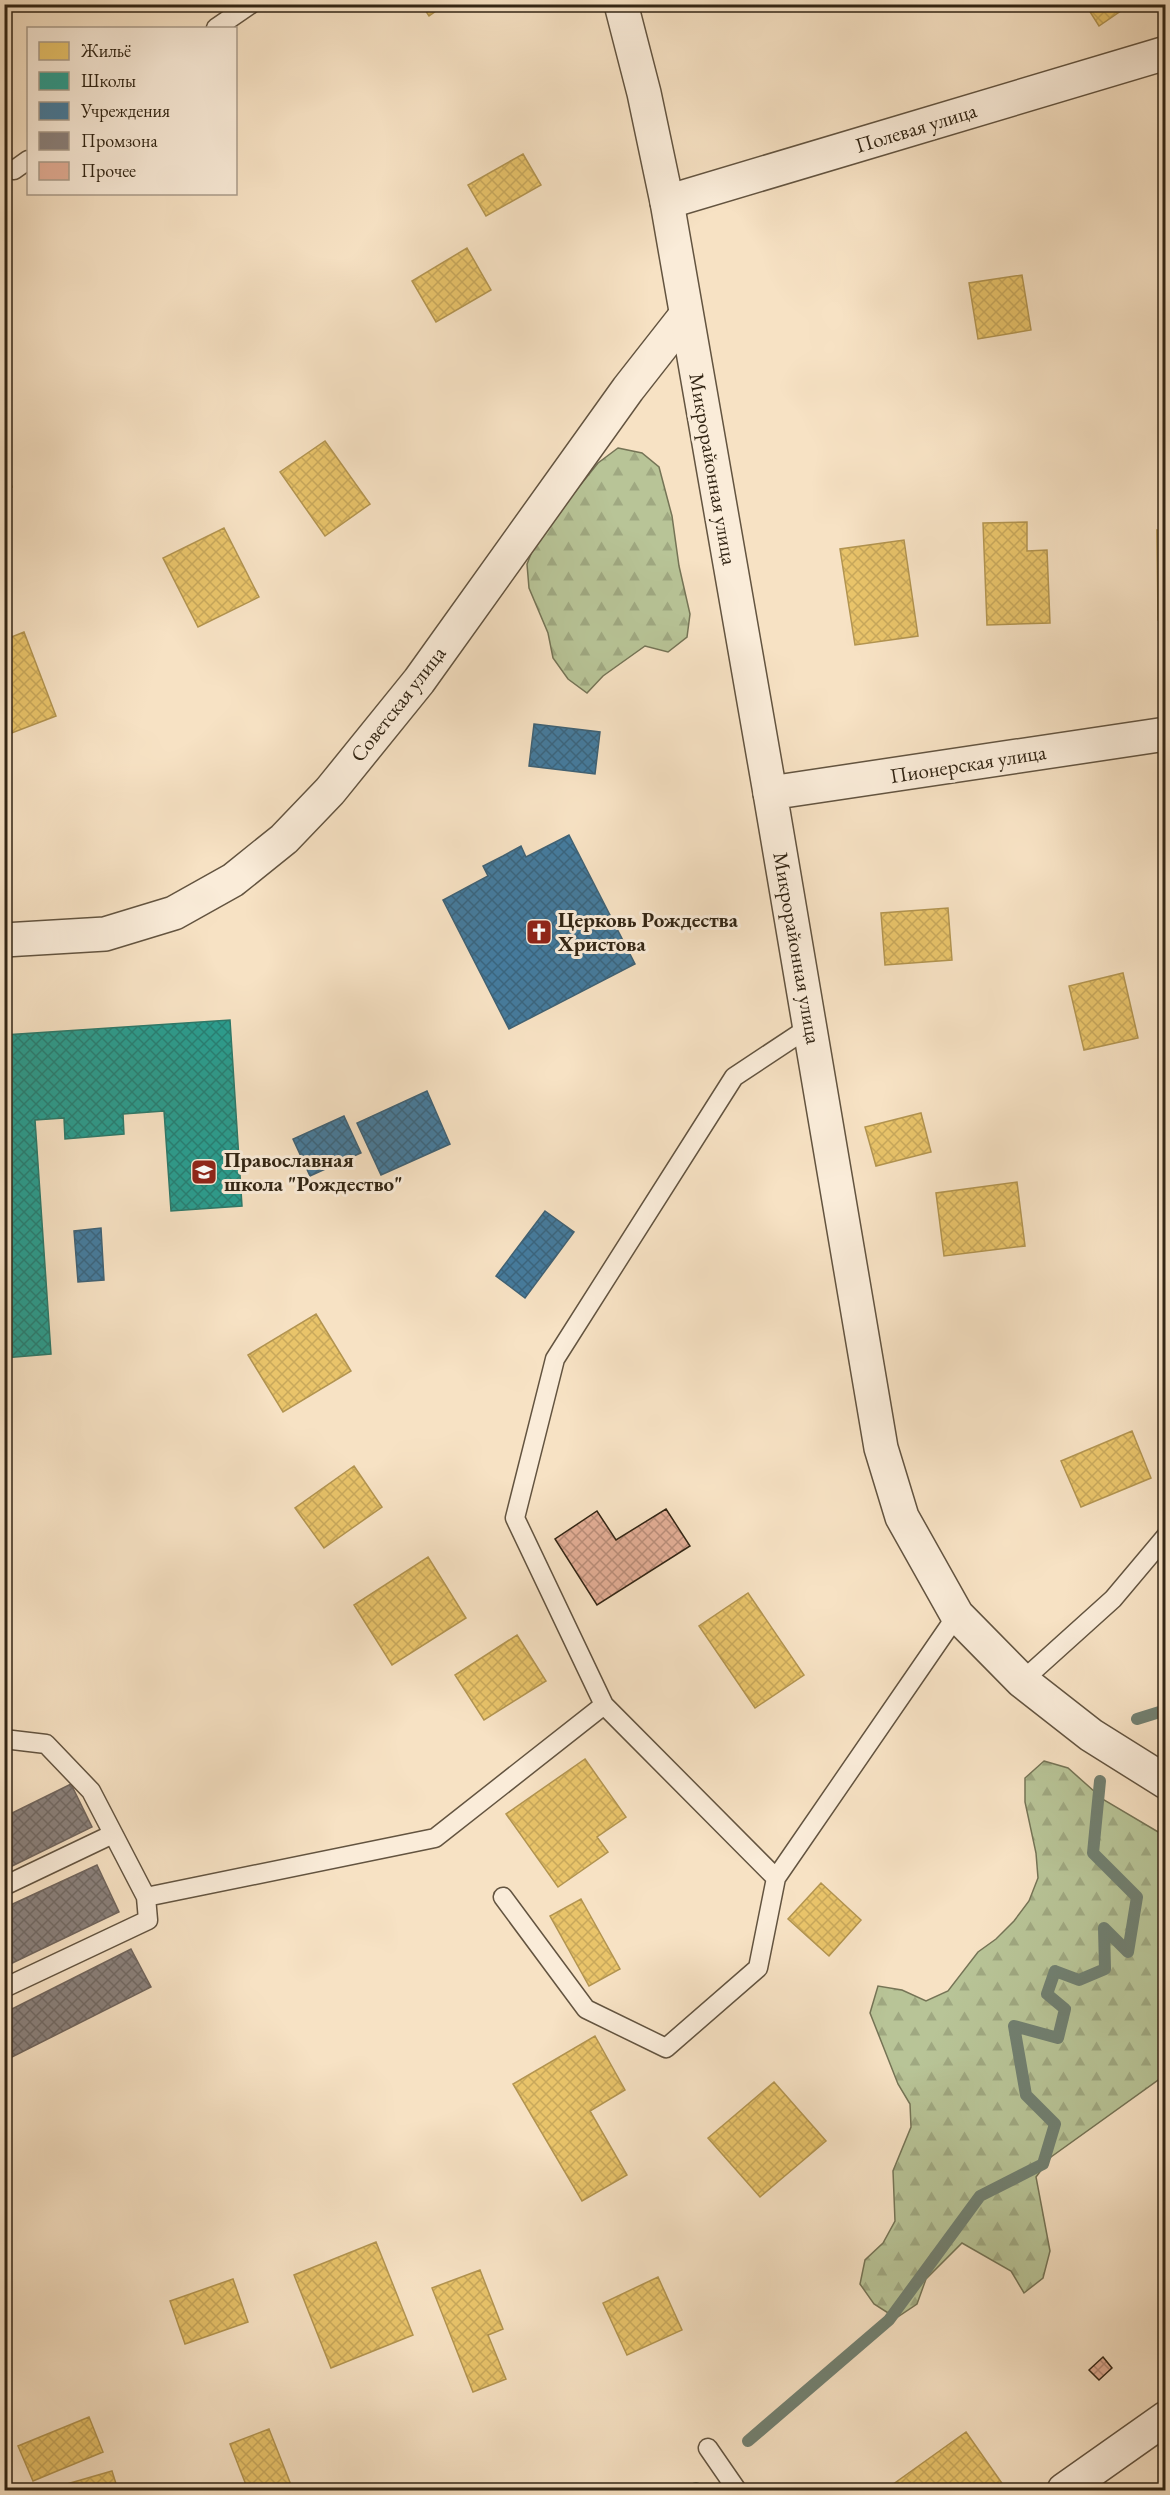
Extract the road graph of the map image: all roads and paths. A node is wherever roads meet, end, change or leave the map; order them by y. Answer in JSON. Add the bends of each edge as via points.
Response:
{"nodes":[{"id":1,"x":251,"y":4,"type":"edge"},
{"id":2,"x":621,"y":4,"type":"edge"},
{"id":3,"x":217,"y":27,"type":"edge"},
{"id":4,"x":1166,"y":53,"type":"edge"},
{"id":5,"x":27,"y":161,"type":"edge"},
{"id":6,"x":4,"y":168,"type":"edge"},
{"id":7,"x":667,"y":202,"type":"junction"},
{"id":8,"x":686,"y":315,"type":"junction"},
{"id":9,"x":1166,"y":734,"type":"edge"},
{"id":10,"x":771,"y":793,"type":"junction"},
{"id":11,"x":4,"y":940,"type":"edge"},
{"id":12,"x":811,"y":1026,"type":"junction"},
{"id":13,"x":1166,"y":1536,"type":"edge"},
{"id":14,"x":957,"y":1616,"type":"junction"},
{"id":15,"x":1022,"y":1681,"type":"junction"},
{"id":16,"x":604,"y":1705,"type":"junction"},
{"id":17,"x":4,"y":1739,"type":"edge"},
{"id":18,"x":1166,"y":1782,"type":"edge"},
{"id":19,"x":113,"y":1834,"type":"junction"},
{"id":20,"x":776,"y":1878,"type":"junction"},
{"id":21,"x":4,"y":1886,"type":"edge"},
{"id":22,"x":146,"y":1897,"type":"junction"},
{"id":23,"x":503,"y":1897,"type":"dead end"},
{"id":24,"x":4,"y":1988,"type":"edge"},
{"id":25,"x":1166,"y":2418,"type":"edge"},
{"id":26,"x":708,"y":2448,"type":"dead end"},
{"id":27,"x":738,"y":2490,"type":"edge"},
{"id":28,"x":1064,"y":2490,"type":"edge"}],
"edges":[{"from":1,"to":3,"type":"lane"},
{"from":2,"to":7,"type":"street","name":"Микрорайонная улица"},
{"from":4,"to":7,"type":"street","name":"Полевая улица"},
{"from":5,"to":6,"type":"lane","via":[[14,170]]},
{"from":7,"to":8,"type":"street","name":"Микрорайонная улица"},
{"from":8,"to":10,"type":"street","name":"Микрорайонная улица"},
{"from":8,"to":11,"type":"street","name":"Советская улица","via":[[628,389],[419,681],[330,791],[284,839],[233,880],[174,913],[105,934]]},
{"from":9,"to":10,"type":"street","name":"Пионерская улица"},
{"from":10,"to":12,"type":"street","name":"Микрорайонная улица"},
{"from":12,"to":14,"type":"street","name":"Микрорайонная улица","via":[[881,1448],[902,1517]]},
{"from":12,"to":16,"type":"lane","via":[[734,1077],[555,1359],[515,1518]]},
{"from":13,"to":15,"type":"lane","via":[[1113,1599]]},
{"from":14,"to":15,"type":"street","name":"Микрорайонная улица"},
{"from":14,"to":20,"type":"lane"},
{"from":15,"to":18,"type":"street","name":"Микрорайонная улица","via":[[1091,1735]]},
{"from":16,"to":20,"type":"lane"},
{"from":16,"to":22,"type":"lane","via":[[435,1838]]},
{"from":17,"to":19,"type":"lane","via":[[46,1744],[92,1791]]},
{"from":19,"to":21,"type":"lane"},
{"from":19,"to":22,"type":"lane"},
{"from":20,"to":23,"type":"lane","via":[[758,1968],[666,2048],[586,2009]]},
{"from":22,"to":24,"type":"lane","via":[[148,1920]]},
{"from":25,"to":28,"type":"street"},
{"from":26,"to":27,"type":"lane"}]}
